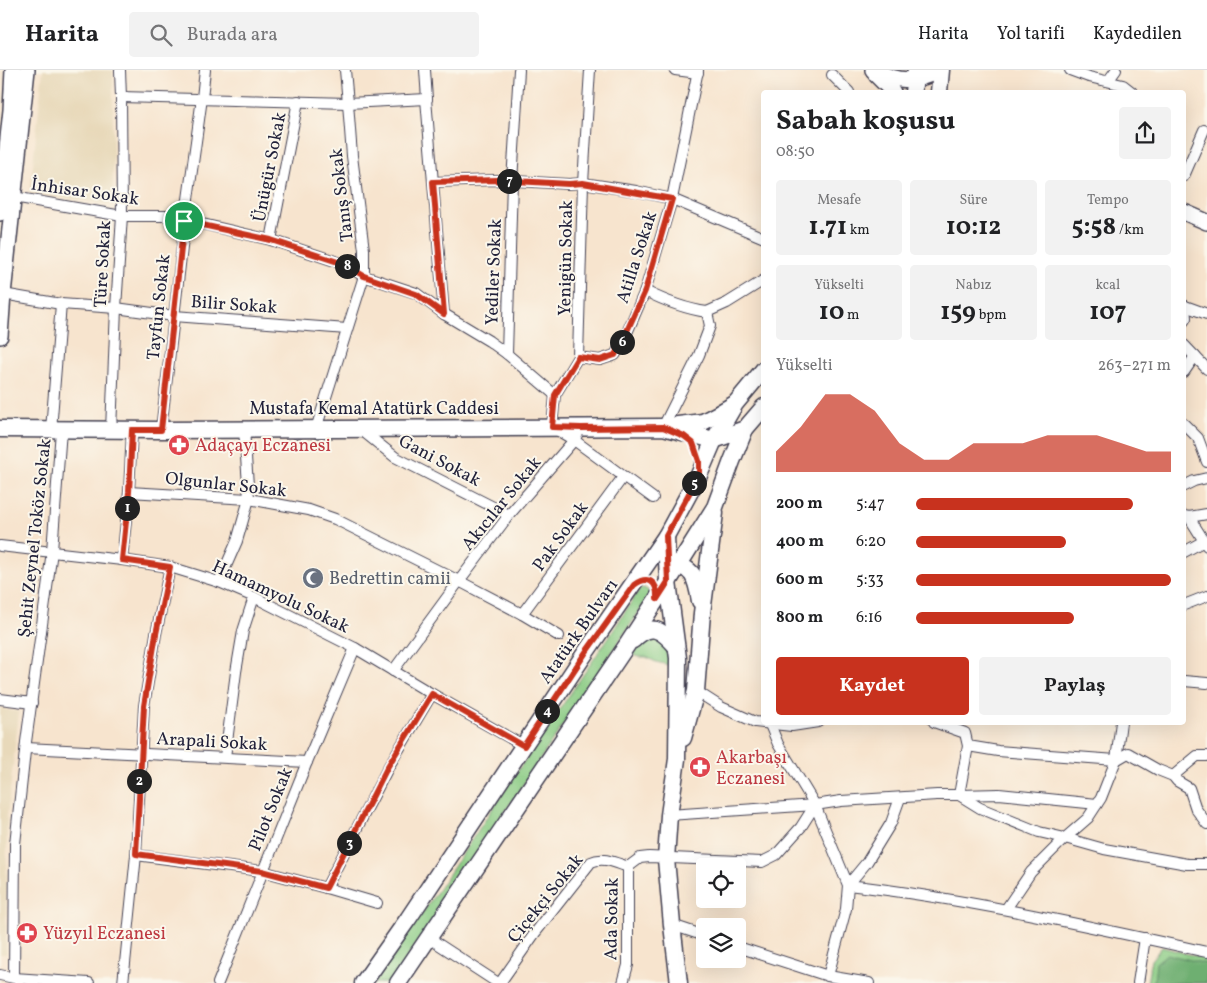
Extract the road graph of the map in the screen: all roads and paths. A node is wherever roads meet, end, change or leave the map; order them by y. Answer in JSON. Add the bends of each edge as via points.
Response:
{"nodes":[{"id":1,"x":12,"y":70,"type":"edge"},
{"id":2,"x":27,"y":70,"type":"edge"},
{"id":3,"x":120,"y":70,"type":"edge"},
{"id":4,"x":205,"y":70,"type":"edge"},
{"id":5,"x":345,"y":70,"type":"edge"},
{"id":6,"x":425,"y":70,"type":"edge"},
{"id":7,"x":519,"y":70,"type":"edge"},
{"id":8,"x":590,"y":70,"type":"edge"},
{"id":9,"x":675,"y":70,"type":"edge"},
{"id":10,"x":872,"y":70,"type":"edge"},
{"id":11,"x":941,"y":70,"type":"edge"},
{"id":12,"x":1070,"y":70,"type":"edge"},
{"id":13,"x":1116,"y":70,"type":"edge"},
{"id":14,"x":698,"y":72,"type":"edge"},
{"id":15,"x":1090,"y":73,"type":"edge"},
{"id":16,"x":832,"y":75,"type":"dead end"},
{"id":17,"x":915,"y":81,"type":"edge"},
{"id":18,"x":1108,"y":81,"type":"junction"},
{"id":19,"x":847,"y":90,"type":"edge"},
{"id":20,"x":890,"y":90,"type":"edge"},
{"id":21,"x":939,"y":90,"type":"edge"},
{"id":22,"x":1129,"y":90,"type":"edge"},
{"id":23,"x":122,"y":97,"type":"junction"},
{"id":24,"x":202,"y":98,"type":"junction"},
{"id":25,"x":427,"y":99,"type":"junction"},
{"id":26,"x":298,"y":101,"type":"junction"},
{"id":27,"x":348,"y":102,"type":"junction"},
{"id":28,"x":6,"y":110,"type":"edge"},
{"id":29,"x":1204,"y":130,"type":"dead end"},
{"id":30,"x":1186,"y":171,"type":"edge"},
{"id":31,"x":512,"y":181,"type":"junction"},
{"id":32,"x":433,"y":182,"type":"junction"},
{"id":33,"x":583,"y":183,"type":"junction"},
{"id":34,"x":5,"y":196,"type":"edge"},
{"id":35,"x":672,"y":199,"type":"junction"},
{"id":36,"x":0,"y":213,"type":"edge"},
{"id":37,"x":1186,"y":213,"type":"edge"},
{"id":38,"x":122,"y":216,"type":"junction"},
{"id":39,"x":184,"y":221,"type":"junction"},
{"id":40,"x":1207,"y":222,"type":"edge"},
{"id":41,"x":761,"y":237,"type":"edge"},
{"id":42,"x":271,"y":240,"type":"junction"},
{"id":43,"x":364,"y":276,"type":"junction"},
{"id":44,"x":761,"y":282,"type":"edge"},
{"id":45,"x":645,"y":291,"type":"junction"},
{"id":46,"x":2,"y":294,"type":"edge"},
{"id":47,"x":61,"y":304,"type":"junction"},
{"id":48,"x":1186,"y":307,"type":"edge"},
{"id":49,"x":116,"y":308,"type":"junction"},
{"id":50,"x":707,"y":312,"type":"junction"},
{"id":51,"x":444,"y":314,"type":"junction"},
{"id":52,"x":1207,"y":314,"type":"edge"},
{"id":53,"x":174,"y":316,"type":"junction"},
{"id":54,"x":347,"y":329,"type":"junction"},
{"id":55,"x":0,"y":336,"type":"edge"},
{"id":56,"x":1186,"y":348,"type":"edge"},
{"id":57,"x":507,"y":354,"type":"junction"},
{"id":58,"x":1195,"y":356,"type":"junction"},
{"id":59,"x":578,"y":357,"type":"junction"},
{"id":60,"x":1186,"y":368,"type":"edge"},
{"id":61,"x":1207,"y":369,"type":"edge"},
{"id":62,"x":761,"y":373,"type":"edge"},
{"id":63,"x":555,"y":395,"type":"junction"},
{"id":64,"x":735,"y":404,"type":"junction"},
{"id":65,"x":761,"y":410,"type":"edge"},
{"id":66,"x":1186,"y":426,"type":"edge"},
{"id":67,"x":552,"y":427,"type":"junction"},
{"id":68,"x":663,"y":427,"type":"junction"},
{"id":69,"x":359,"y":428,"type":"junction"},
{"id":70,"x":0,"y":429,"type":"edge"},
{"id":71,"x":244,"y":429,"type":"junction"},
{"id":72,"x":316,"y":429,"type":"junction"},
{"id":73,"x":745,"y":429,"type":"junction"},
{"id":74,"x":56,"y":430,"type":"junction"},
{"id":75,"x":111,"y":430,"type":"junction"},
{"id":76,"x":132,"y":430,"type":"junction"},
{"id":77,"x":161,"y":430,"type":"junction"},
{"id":78,"x":577,"y":434,"type":"junction"},
{"id":79,"x":714,"y":440,"type":"junction"},
{"id":80,"x":1207,"y":462,"type":"edge"},
{"id":81,"x":699,"y":475,"type":"junction"},
{"id":82,"x":1207,"y":475,"type":"edge"},
{"id":83,"x":624,"y":477,"type":"junction"},
{"id":84,"x":1186,"y":485,"type":"edge"},
{"id":85,"x":129,"y":492,"type":"junction"},
{"id":86,"x":652,"y":498,"type":"dead end"},
{"id":87,"x":248,"y":499,"type":"junction"},
{"id":88,"x":715,"y":507,"type":"junction"},
{"id":89,"x":1207,"y":514,"type":"edge"},
{"id":90,"x":509,"y":515,"type":"junction"},
{"id":91,"x":1186,"y":517,"type":"edge"},
{"id":92,"x":666,"y":536,"type":"junction"},
{"id":93,"x":1206,"y":543,"type":"edge"},
{"id":94,"x":0,"y":546,"type":"edge"},
{"id":95,"x":52,"y":551,"type":"junction"},
{"id":96,"x":1186,"y":551,"type":"edge"},
{"id":97,"x":122,"y":560,"type":"junction"},
{"id":98,"x":673,"y":563,"type":"junction"},
{"id":99,"x":170,"y":567,"type":"junction"},
{"id":100,"x":646,"y":567,"type":"junction"},
{"id":101,"x":458,"y":581,"type":"junction"},
{"id":102,"x":218,"y":582,"type":"junction"},
{"id":103,"x":668,"y":582,"type":"junction"},
{"id":104,"x":634,"y":585,"type":"junction"},
{"id":105,"x":1207,"y":596,"type":"edge"},
{"id":106,"x":254,"y":597,"type":"junction"},
{"id":107,"x":657,"y":599,"type":"junction"},
{"id":108,"x":1186,"y":604,"type":"edge"},
{"id":109,"x":702,"y":613,"type":"junction"},
{"id":110,"x":522,"y":614,"type":"junction"},
{"id":111,"x":559,"y":636,"type":"dead end"},
{"id":112,"x":627,"y":645,"type":"junction"},
{"id":113,"x":676,"y":646,"type":"junction"},
{"id":114,"x":355,"y":648,"type":"junction"},
{"id":115,"x":393,"y":671,"type":"junction"},
{"id":116,"x":1186,"y":681,"type":"edge"},
{"id":117,"x":1207,"y":683,"type":"edge"},
{"id":118,"x":696,"y":691,"type":"junction"},
{"id":119,"x":432,"y":694,"type":"junction"},
{"id":120,"x":0,"y":700,"type":"edge"},
{"id":121,"x":32,"y":703,"type":"junction"},
{"id":122,"x":761,"y":722,"type":"edge"},
{"id":123,"x":770,"y":725,"type":"edge"},
{"id":124,"x":784,"y":725,"type":"edge"},
{"id":125,"x":798,"y":725,"type":"edge"},
{"id":126,"x":942,"y":725,"type":"edge"},
{"id":127,"x":963,"y":725,"type":"edge"},
{"id":128,"x":1121,"y":725,"type":"edge"},
{"id":129,"x":965,"y":734,"type":"junction"},
{"id":130,"x":524,"y":746,"type":"junction"},
{"id":131,"x":968,"y":746,"type":"junction"},
{"id":132,"x":26,"y":748,"type":"junction"},
{"id":133,"x":140,"y":753,"type":"junction"},
{"id":134,"x":1207,"y":756,"type":"edge"},
{"id":135,"x":226,"y":757,"type":"junction"},
{"id":136,"x":677,"y":759,"type":"junction"},
{"id":137,"x":1116,"y":760,"type":"junction"},
{"id":138,"x":307,"y":762,"type":"junction"},
{"id":139,"x":1173,"y":776,"type":"junction"},
{"id":140,"x":959,"y":795,"type":"junction"},
{"id":141,"x":900,"y":798,"type":"junction"},
{"id":142,"x":1097,"y":804,"type":"junction"},
{"id":143,"x":815,"y":805,"type":"junction"},
{"id":144,"x":669,"y":815,"type":"junction"},
{"id":145,"x":1207,"y":824,"type":"edge"},
{"id":146,"x":1065,"y":838,"type":"junction"},
{"id":147,"x":136,"y":854,"type":"junction"},
{"id":148,"x":666,"y":859,"type":"junction"},
{"id":149,"x":1207,"y":864,"type":"edge"},
{"id":150,"x":628,"y":867,"type":"junction"},
{"id":151,"x":262,"y":871,"type":"junction"},
{"id":152,"x":848,"y":885,"type":"junction"},
{"id":153,"x":326,"y":888,"type":"junction"},
{"id":154,"x":377,"y":903,"type":"dead end"},
{"id":155,"x":1006,"y":909,"type":"junction"},
{"id":156,"x":672,"y":925,"type":"junction"},
{"id":157,"x":696,"y":933,"type":"edge"},
{"id":158,"x":429,"y":938,"type":"junction"},
{"id":159,"x":1145,"y":938,"type":"junction"},
{"id":160,"x":746,"y":950,"type":"edge"},
{"id":161,"x":1207,"y":952,"type":"edge"},
{"id":162,"x":0,"y":975,"type":"edge"},
{"id":163,"x":828,"y":976,"type":"junction"},
{"id":164,"x":14,"y":978,"type":"junction"},
{"id":165,"x":89,"y":983,"type":"edge"},
{"id":166,"x":123,"y":983,"type":"edge"},
{"id":167,"x":218,"y":983,"type":"edge"},
{"id":168,"x":362,"y":983,"type":"edge"},
{"id":169,"x":398,"y":983,"type":"edge"},
{"id":170,"x":499,"y":983,"type":"edge"},
{"id":171,"x":623,"y":983,"type":"edge"},
{"id":172,"x":679,"y":983,"type":"edge"},
{"id":173,"x":868,"y":983,"type":"edge"},
{"id":174,"x":1138,"y":983,"type":"edge"}],
"edges":[{"from":1,"to":28,"type":"main road"},
{"from":2,"to":34,"type":"main road"},
{"from":3,"to":23,"type":"street","name":"Türe Sokak"},
{"from":4,"to":24,"type":"street","name":"Tayfun Sokak"},
{"from":5,"to":27,"type":"street","name":"Tanış Sokak"},
{"from":6,"to":25,"type":"street"},
{"from":7,"to":31,"type":"street","name":"Yediler Sokak"},
{"from":8,"to":33,"type":"street","name":"Yenigün Sokak"},
{"from":9,"to":14,"type":"street"},
{"from":10,"to":17,"type":"main road","via":[[890,78]]},
{"from":10,"to":20,"type":"main road"},
{"from":11,"to":17,"type":"main road"},
{"from":11,"to":21,"type":"main road"},
{"from":12,"to":15,"type":"street"},
{"from":13,"to":18,"type":"street"},
{"from":14,"to":35,"type":"street","name":"Atilla Sokak"},
{"from":15,"to":18,"type":"street"},
{"from":16,"to":19,"type":"street"},
{"from":18,"to":22,"type":"street"},
{"from":23,"to":24,"type":"street"},
{"from":23,"to":38,"type":"street","name":"Türe Sokak"},
{"from":24,"to":26,"type":"street"},
{"from":24,"to":39,"type":"street","name":"Tayfun Sokak"},
{"from":25,"to":27,"type":"street"},
{"from":25,"to":32,"type":"street"},
{"from":26,"to":27,"type":"street"},
{"from":26,"to":42,"type":"street","name":"Ünügür Sokak"},
{"from":27,"to":43,"type":"street","name":"Tanış Sokak"},
{"from":28,"to":34,"type":"main road"},
{"from":29,"to":30,"type":"street"},
{"from":31,"to":32,"type":"street"},
{"from":31,"to":33,"type":"street"},
{"from":31,"to":57,"type":"street","name":"Yediler Sokak"},
{"from":32,"to":51,"type":"street"},
{"from":33,"to":35,"type":"street"},
{"from":33,"to":59,"type":"street","name":"Yenigün Sokak"},
{"from":34,"to":36,"type":"main road"},
{"from":34,"to":38,"type":"street","name":"İnhisar Sokak"},
{"from":34,"to":46,"type":"main road"},
{"from":35,"to":41,"type":"street"},
{"from":35,"to":45,"type":"street","name":"Atilla Sokak"},
{"from":37,"to":40,"type":"main road"},
{"from":38,"to":39,"type":"street","name":"İnhisar Sokak","via":[[168,216]]},
{"from":38,"to":49,"type":"street","name":"Türe Sokak"},
{"from":39,"to":42,"type":"street","name":"İnhisar Sokak"},
{"from":39,"to":53,"type":"street","name":"Tayfun Sokak"},
{"from":42,"to":43,"type":"street","name":"İnhisar Sokak","via":[[344,264]]},
{"from":43,"to":51,"type":"street","name":"İnhisar Sokak","via":[[416,294]]},
{"from":43,"to":54,"type":"street","name":"Tanış Sokak"},
{"from":44,"to":50,"type":"street","via":[[727,304]]},
{"from":45,"to":50,"type":"street","via":[[666,302]]},
{"from":45,"to":59,"type":"street","name":"Atilla Sokak","via":[[615,355],[600,360]]},
{"from":46,"to":47,"type":"street","name":"Bilir Sokak"},
{"from":46,"to":55,"type":"main road"},
{"from":47,"to":49,"type":"street","name":"Bilir Sokak"},
{"from":47,"to":74,"type":"street","name":"Şehit Zeynel Toköz Sokak"},
{"from":48,"to":52,"type":"street"},
{"from":49,"to":53,"type":"street","name":"Bilir Sokak"},
{"from":49,"to":75,"type":"street","name":"Türe Sokak"},
{"from":50,"to":68,"type":"street","via":[[708,333]]},
{"from":51,"to":57,"type":"street","name":"İnhisar Sokak"},
{"from":53,"to":54,"type":"street","name":"Bilir Sokak"},
{"from":53,"to":77,"type":"street","name":"Tayfun Sokak"},
{"from":54,"to":72,"type":"street","name":"Tanış Sokak"},
{"from":56,"to":58,"type":"street"},
{"from":57,"to":63,"type":"street","name":"İnhisar Sokak"},
{"from":58,"to":60,"type":"street"},
{"from":58,"to":61,"type":"street"},
{"from":59,"to":63,"type":"street"},
{"from":62,"to":64,"type":"main road","name":"Atatürk Bulvarı"},
{"from":63,"to":67,"type":"street"},
{"from":64,"to":68,"type":"main road","via":[[703,422]]},
{"from":64,"to":79,"type":"main road","name":"Atatürk Bulvarı"},
{"from":65,"to":73,"type":"main road"},
{"from":66,"to":80,"type":"street","via":[[1198,438]]},
{"from":67,"to":69,"type":"main road","name":"Mustafa Kemal Atatürk Caddesi"},
{"from":67,"to":78,"type":"main road","name":"Mustafa Kemal Atatürk Caddesi"},
{"from":68,"to":78,"type":"main road","name":"Mustafa Kemal Atatürk Caddesi"},
{"from":68,"to":79,"type":"main road","name":"Mustafa Kemal Atatürk Caddesi"},
{"from":68,"to":81,"type":"main road","via":[[693,443],[699,461]]},
{"from":69,"to":72,"type":"main road","name":"Mustafa Kemal Atatürk Caddesi"},
{"from":69,"to":90,"type":"street","name":"Gani Sokak","via":[[395,457]]},
{"from":70,"to":74,"type":"main road","name":"Mustafa Kemal Atatürk Caddesi"},
{"from":71,"to":72,"type":"main road","name":"Mustafa Kemal Atatürk Caddesi"},
{"from":71,"to":77,"type":"main road","name":"Mustafa Kemal Atatürk Caddesi"},
{"from":71,"to":87,"type":"street"},
{"from":73,"to":79,"type":"main road"},
{"from":73,"to":88,"type":"main road"},
{"from":74,"to":75,"type":"main road","name":"Mustafa Kemal Atatürk Caddesi"},
{"from":74,"to":95,"type":"street","name":"Şehit Zeynel Toköz Sokak"},
{"from":75,"to":76,"type":"main road","name":"Mustafa Kemal Atatürk Caddesi"},
{"from":76,"to":77,"type":"main road","name":"Mustafa Kemal Atatürk Caddesi"},
{"from":76,"to":85,"type":"street"},
{"from":78,"to":83,"type":"street"},
{"from":78,"to":90,"type":"street","name":"Akıcılar Sokak"},
{"from":79,"to":81,"type":"main road","name":"Atatürk Bulvarı"},
{"from":81,"to":92,"type":"main road","name":"Atatürk Bulvarı"},
{"from":82,"to":84,"type":"street"},
{"from":83,"to":86,"type":"street"},
{"from":83,"to":110,"type":"street","name":"Pak Sokak"},
{"from":85,"to":87,"type":"street","name":"Olgunlar Sokak"},
{"from":85,"to":97,"type":"street"},
{"from":87,"to":101,"type":"street","name":"Olgunlar Sokak","via":[[309,510],[335,519]]},
{"from":87,"to":102,"type":"street","via":[[237,540]]},
{"from":88,"to":98,"type":"main road"},
{"from":88,"to":109,"type":"main road"},
{"from":89,"to":91,"type":"street"},
{"from":90,"to":101,"type":"street","name":"Akıcılar Sokak"},
{"from":91,"to":93,"type":"street"},
{"from":92,"to":98,"type":"main road"},
{"from":92,"to":100,"type":"main road","name":"Atatürk Bulvarı"},
{"from":93,"to":96,"type":"street"},
{"from":94,"to":95,"type":"street","name":"Hamamyolu Sokak"},
{"from":95,"to":97,"type":"street","name":"Hamamyolu Sokak"},
{"from":95,"to":121,"type":"street","name":"Şehit Zeynel Toköz Sokak"},
{"from":97,"to":99,"type":"street","name":"Hamamyolu Sokak"},
{"from":98,"to":100,"type":"main road"},
{"from":98,"to":103,"type":"main road"},
{"from":98,"to":109,"type":"main road","via":[[692,573]]},
{"from":99,"to":102,"type":"street","name":"Hamamyolu Sokak"},
{"from":99,"to":133,"type":"street","via":[[144,706]]},
{"from":100,"to":104,"type":"main road","name":"Atatürk Bulvarı"},
{"from":101,"to":110,"type":"street","name":"Olgunlar Sokak"},
{"from":101,"to":115,"type":"street","name":"Akıcılar Sokak"},
{"from":102,"to":106,"type":"street","name":"Hamamyolu Sokak"},
{"from":103,"to":107,"type":"main road"},
{"from":103,"to":113,"type":"main road"},
{"from":104,"to":107,"type":"main road","via":[[640,581],[652,581],[658,590]]},
{"from":104,"to":130,"type":"main road","name":"Atatürk Bulvarı"},
{"from":105,"to":108,"type":"street"},
{"from":106,"to":114,"type":"street","name":"Hamamyolu Sokak"},
{"from":106,"to":135,"type":"street","via":[[243,631]]},
{"from":107,"to":112,"type":"main road"},
{"from":109,"to":118,"type":"main road"},
{"from":110,"to":111,"type":"street","name":"Olgunlar Sokak"},
{"from":112,"to":113,"type":"main road","via":[[648,629],[655,629]]},
{"from":112,"to":158,"type":"main road"},
{"from":113,"to":136,"type":"main road"},
{"from":114,"to":115,"type":"street","name":"Hamamyolu Sokak"},
{"from":114,"to":138,"type":"street","name":"Pilot Sokak"},
{"from":115,"to":119,"type":"street","name":"Hamamyolu Sokak"},
{"from":116,"to":117,"type":"street"},
{"from":118,"to":122,"type":"street","via":[[721,707]]},
{"from":118,"to":136,"type":"main road"},
{"from":119,"to":130,"type":"street","name":"Hamamyolu Sokak"},
{"from":119,"to":153,"type":"street","via":[[388,766]]},
{"from":120,"to":121,"type":"street"},
{"from":121,"to":132,"type":"street","name":"Şehit Zeynel Toköz Sokak"},
{"from":123,"to":143,"type":"street"},
{"from":124,"to":125,"type":"street"},
{"from":126,"to":129,"type":"street"},
{"from":127,"to":129,"type":"street"},
{"from":128,"to":137,"type":"street"},
{"from":129,"to":131,"type":"street"},
{"from":130,"to":168,"type":"main road","name":"Atatürk Bulvarı"},
{"from":131,"to":137,"type":"street"},
{"from":131,"to":140,"type":"street"},
{"from":132,"to":133,"type":"street","name":"Arapali Sokak"},
{"from":132,"to":164,"type":"street","name":"Şehit Zeynel Toköz Sokak","via":[[15,844]]},
{"from":133,"to":135,"type":"street","name":"Arapali Sokak"},
{"from":133,"to":147,"type":"street"},
{"from":134,"to":139,"type":"street","via":[[1197,756]]},
{"from":135,"to":138,"type":"street","name":"Arapali Sokak"},
{"from":136,"to":144,"type":"main road"},
{"from":137,"to":139,"type":"street","via":[[1128,753]]},
{"from":137,"to":142,"type":"street"},
{"from":138,"to":151,"type":"street","name":"Pilot Sokak"},
{"from":139,"to":145,"type":"street","via":[[1189,788],[1196,809]]},
{"from":140,"to":141,"type":"street"},
{"from":140,"to":142,"type":"street","via":[[999,794]]},
{"from":140,"to":146,"type":"street","via":[[980,808],[1031,829]]},
{"from":141,"to":143,"type":"street","via":[[841,800]]},
{"from":141,"to":152,"type":"street","via":[[891,824]]},
{"from":142,"to":146,"type":"street","via":[[1088,818]]},
{"from":143,"to":144,"type":"street"},
{"from":143,"to":148,"type":"street","name":"Ada Sokak","via":[[776,855],[762,862]]},
{"from":143,"to":152,"type":"street"},
{"from":144,"to":148,"type":"main road"},
{"from":146,"to":149,"type":"street","via":[[1187,864]]},
{"from":146,"to":155,"type":"street","via":[[1031,872]]},
{"from":147,"to":151,"type":"street"},
{"from":147,"to":166,"type":"street"},
{"from":148,"to":150,"type":"street","name":"Ada Sokak","via":[[640,858]]},
{"from":148,"to":156,"type":"main road"},
{"from":150,"to":170,"type":"street","name":"Çiçekçi Sokak","via":[[607,860],[591,862]]},
{"from":150,"to":171,"type":"street","name":"Ada Sokak","via":[[628,965]]},
{"from":151,"to":153,"type":"street"},
{"from":151,"to":167,"type":"street","name":"Pilot Sokak"},
{"from":152,"to":155,"type":"street"},
{"from":152,"to":163,"type":"street","via":[[846,909]]},
{"from":153,"to":154,"type":"street"},
{"from":155,"to":159,"type":"street"},
{"from":156,"to":157,"type":"street"},
{"from":156,"to":172,"type":"main road"},
{"from":158,"to":169,"type":"main road"},
{"from":158,"to":170,"type":"street"},
{"from":159,"to":161,"type":"street"},
{"from":159,"to":174,"type":"street"},
{"from":160,"to":163,"type":"street"},
{"from":162,"to":164,"type":"street"},
{"from":163,"to":173,"type":"street"},
{"from":164,"to":165,"type":"street"}]}
